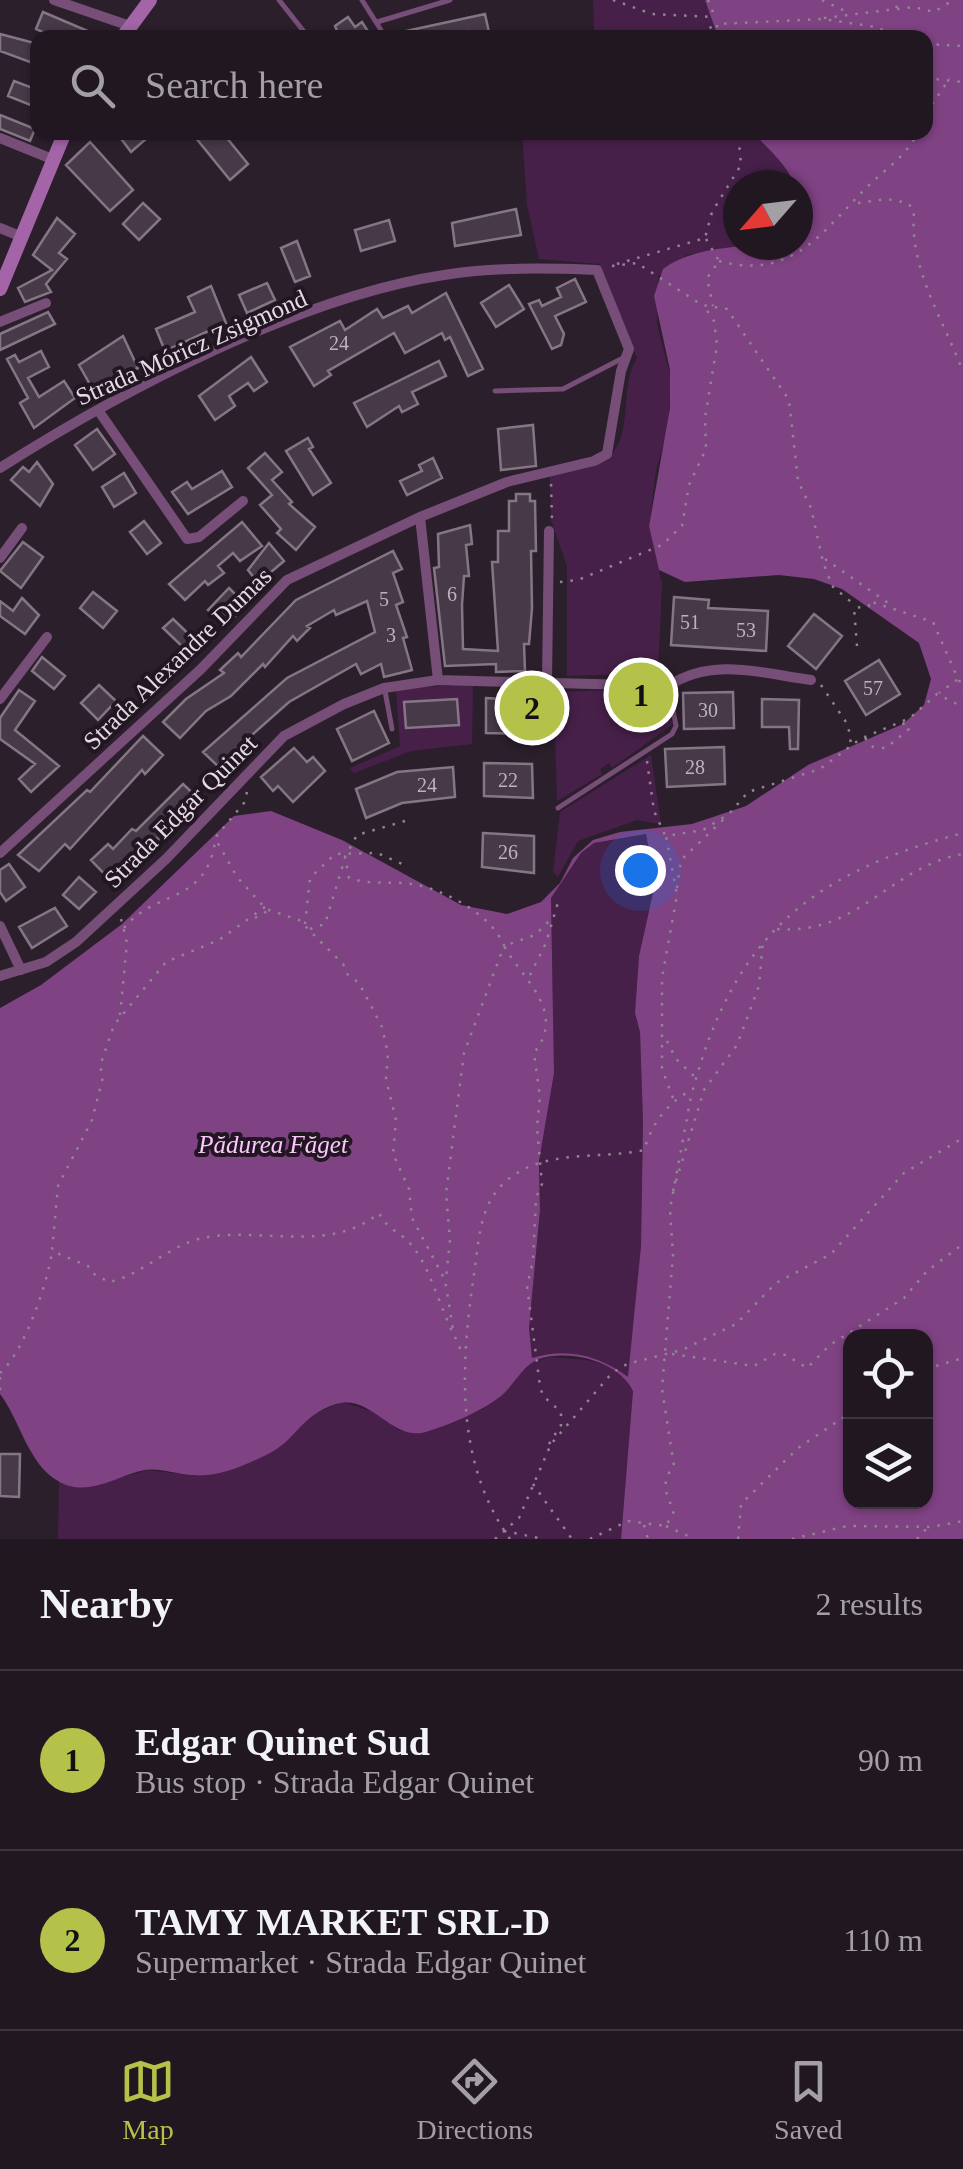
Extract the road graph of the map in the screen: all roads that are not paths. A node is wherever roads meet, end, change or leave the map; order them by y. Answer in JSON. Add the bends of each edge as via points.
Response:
{"nodes":[{"id":1,"x":54,"y":0,"type":"edge"},
{"id":2,"x":150,"y":0,"type":"edge"},
{"id":3,"x":279,"y":0,"type":"edge"},
{"id":4,"x":362,"y":0,"type":"edge"},
{"id":5,"x":450,"y":0,"type":"edge"},
{"id":6,"x":376,"y":22,"type":"junction"},
{"id":7,"x":122,"y":30,"type":"edge"},
{"id":8,"x":128,"y":30,"type":"edge"},
{"id":9,"x":303,"y":30,"type":"edge"},
{"id":10,"x":381,"y":30,"type":"edge"},
{"id":11,"x":0,"y":138,"type":"edge"},
{"id":12,"x":61,"y":140,"type":"edge"},
{"id":13,"x":52,"y":160,"type":"junction"},
{"id":14,"x":0,"y":228,"type":"edge"},
{"id":15,"x":22,"y":236,"type":"junction"},
{"id":16,"x":592,"y":270,"type":"joint"},
{"id":17,"x":0,"y":288,"type":"edge"},
{"id":18,"x":46,"y":302,"type":"dead end"},
{"id":19,"x":0,"y":322,"type":"edge"},
{"id":20,"x":624,"y":358,"type":"junction"},
{"id":21,"x":495,"y":391,"type":"dead end"},
{"id":22,"x":98,"y":410,"type":"junction"},
{"id":23,"x":0,"y":468,"type":"edge"},
{"id":24,"x":243,"y":501,"type":"dead end"},
{"id":25,"x":420,"y":517,"type":"junction"},
{"id":26,"x":22,"y":528,"type":"dead end"},
{"id":27,"x":549,"y":531,"type":"road end"},
{"id":28,"x":0,"y":558,"type":"edge"},
{"id":29,"x":46,"y":637,"type":"dead end"},
{"id":30,"x":438,"y":680,"type":"junction"},
{"id":31,"x":547,"y":681,"type":"junction"},
{"id":32,"x":816,"y":683,"type":"road end"},
{"id":33,"x":668,"y":686,"type":"junction"},
{"id":34,"x":384,"y":688,"type":"junction"},
{"id":35,"x":0,"y":699,"type":"edge"},
{"id":36,"x":392,"y":729,"type":"dead end"},
{"id":37,"x":558,"y":808,"type":"dead end"},
{"id":38,"x":0,"y":852,"type":"edge"},
{"id":39,"x":0,"y":926,"type":"edge"},
{"id":40,"x":21,"y":970,"type":"junction"},
{"id":41,"x":0,"y":976,"type":"edge"}],
"edges":[{"from":1,"to":7,"type":"street"},
{"from":2,"to":8,"type":"street"},
{"from":3,"to":9,"type":"lane"},
{"from":4,"to":6,"type":"lane"},
{"from":5,"to":6,"type":"lane"},
{"from":6,"to":10,"type":"lane"},
{"from":11,"to":13,"type":"street"},
{"from":12,"to":13,"type":"street"},
{"from":13,"to":15,"type":"street"},
{"from":14,"to":15,"type":"street"},
{"from":15,"to":17,"type":"street"},
{"from":16,"to":20,"type":"street","name":"Strada Alexandre Dumas","via":[[628,342]]},
{"from":16,"to":22,"type":"street","name":"Strada Móricz Zsigmond","via":[[464,273],[409,283],[250,336]]},
{"from":18,"to":19,"type":"street"},
{"from":20,"to":21,"type":"lane","via":[[563,389]]},
{"from":20,"to":25,"type":"street","name":"Strada Alexandre Dumas","via":[[607,454],[507,482]]},
{"from":22,"to":23,"type":"street","name":"Strada Móricz Zsigmond"},
{"from":22,"to":24,"type":"street","via":[[187,539],[200,537]]},
{"from":25,"to":30,"type":"street"},
{"from":25,"to":38,"type":"street","name":"Strada Alexandre Dumas","via":[[287,580],[201,669]]},
{"from":26,"to":28,"type":"street"},
{"from":27,"to":31,"type":"street"},
{"from":29,"to":35,"type":"street"},
{"from":30,"to":31,"type":"street","name":"Strada Edgar Quinet"},
{"from":30,"to":34,"type":"street","name":"Strada Edgar Quinet"},
{"from":31,"to":33,"type":"street","name":"Strada Edgar Quinet"},
{"from":32,"to":33,"type":"street","name":"Strada Edgar Quinet","via":[[713,667]]},
{"from":33,"to":37,"type":"lane","via":[[675,730]]},
{"from":34,"to":36,"type":"lane"},
{"from":34,"to":40,"type":"street","name":"Strada Edgar Quinet","via":[[284,736],[114,907],[60,954]]},
{"from":39,"to":40,"type":"street"},
{"from":40,"to":41,"type":"street","name":"Strada Edgar Quinet"}]}
